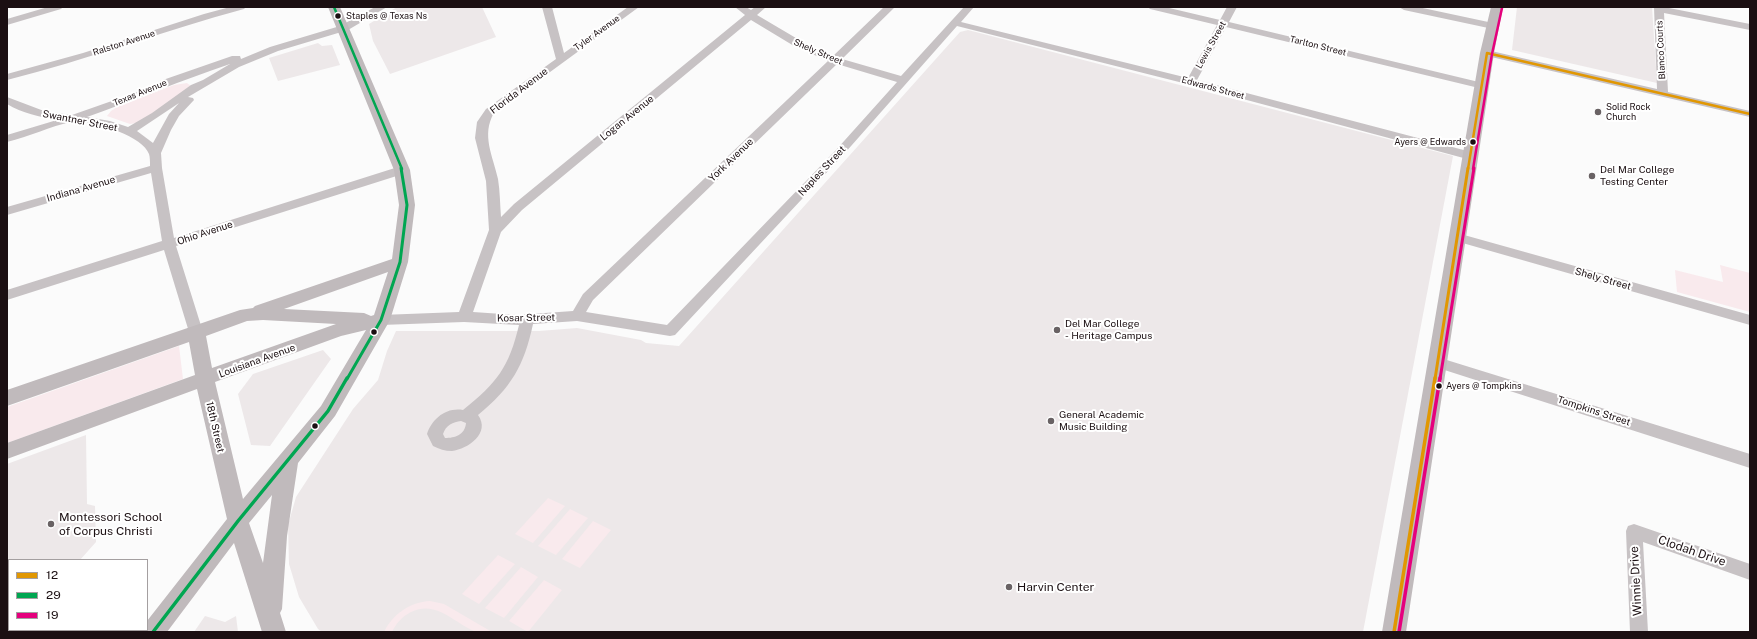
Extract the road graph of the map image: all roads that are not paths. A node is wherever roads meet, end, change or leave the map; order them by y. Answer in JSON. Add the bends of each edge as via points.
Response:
{"nodes":[{"id":1,"x":58,"y":7,"type":"edge"},
{"id":2,"x":241,"y":7,"type":"edge"},
{"id":3,"x":334,"y":7,"type":"edge"},
{"id":4,"x":382,"y":7,"type":"edge"},
{"id":5,"x":547,"y":7,"type":"edge"},
{"id":6,"x":634,"y":7,"type":"edge"},
{"id":7,"x":740,"y":7,"type":"edge"},
{"id":8,"x":761,"y":7,"type":"edge"},
{"id":9,"x":890,"y":7,"type":"edge"},
{"id":10,"x":969,"y":7,"type":"edge"},
{"id":11,"x":1153,"y":7,"type":"edge"},
{"id":12,"x":1232,"y":7,"type":"edge"},
{"id":13,"x":1404,"y":7,"type":"edge"},
{"id":14,"x":1497,"y":7,"type":"edge"},
{"id":15,"x":1659,"y":8,"type":"edge"},
{"id":16,"x":751,"y":16,"type":"junction"},
{"id":17,"x":7,"y":22,"type":"edge"},
{"id":18,"x":955,"y":22,"type":"junction"},
{"id":19,"x":1223,"y":23,"type":"junction"},
{"id":20,"x":1493,"y":26,"type":"junction"},
{"id":21,"x":1750,"y":27,"type":"edge"},
{"id":22,"x":344,"y":28,"type":"junction"},
{"id":23,"x":274,"y":48,"type":"junction"},
{"id":24,"x":1488,"y":53,"type":"junction"},
{"id":25,"x":561,"y":60,"type":"junction"},
{"id":26,"x":835,"y":60,"type":"junction"},
{"id":27,"x":7,"y":77,"type":"edge"},
{"id":28,"x":903,"y":80,"type":"junction"},
{"id":29,"x":207,"y":82,"type":"junction"},
{"id":30,"x":1190,"y":82,"type":"junction"},
{"id":31,"x":1483,"y":86,"type":"junction"},
{"id":32,"x":147,"y":92,"type":"junction"},
{"id":33,"x":1663,"y":94,"type":"junction"},
{"id":34,"x":7,"y":100,"type":"edge"},
{"id":35,"x":1750,"y":114,"type":"edge"},
{"id":36,"x":71,"y":119,"type":"junction"},
{"id":37,"x":129,"y":131,"type":"junction"},
{"id":38,"x":7,"y":139,"type":"edge"},
{"id":39,"x":155,"y":153,"type":"junction"},
{"id":40,"x":1471,"y":156,"type":"junction"},
{"id":41,"x":156,"y":168,"type":"junction"},
{"id":42,"x":402,"y":170,"type":"junction"},
{"id":43,"x":7,"y":211,"type":"edge"},
{"id":44,"x":495,"y":230,"type":"junction"},
{"id":45,"x":1457,"y":237,"type":"junction"},
{"id":46,"x":169,"y":244,"type":"junction"},
{"id":47,"x":400,"y":262,"type":"junction"},
{"id":48,"x":7,"y":295,"type":"edge"},
{"id":49,"x":246,"y":315,"type":"junction"},
{"id":50,"x":577,"y":316,"type":"junction"},
{"id":51,"x":464,"y":317,"type":"junction"},
{"id":52,"x":528,"y":319,"type":"junction"},
{"id":53,"x":381,"y":320,"type":"junction"},
{"id":54,"x":1750,"y":320,"type":"edge"},
{"id":55,"x":670,"y":331,"type":"joint"},
{"id":56,"x":196,"y":332,"type":"junction"},
{"id":57,"x":1437,"y":362,"type":"junction"},
{"id":58,"x":205,"y":380,"type":"junction"},
{"id":59,"x":7,"y":398,"type":"edge"},
{"id":60,"x":466,"y":416,"type":"dead end"},
{"id":61,"x":7,"y":451,"type":"edge"},
{"id":62,"x":288,"y":460,"type":"junction"},
{"id":63,"x":1750,"y":461,"type":"edge"},
{"id":64,"x":238,"y":521,"type":"junction"},
{"id":65,"x":1634,"y":531,"type":"joint"},
{"id":66,"x":1750,"y":572,"type":"edge"},
{"id":67,"x":271,"y":625,"type":"edge"},
{"id":68,"x":153,"y":632,"type":"edge"},
{"id":69,"x":1396,"y":632,"type":"edge"},
{"id":70,"x":1639,"y":632,"type":"edge"}],
"edges":[{"from":1,"to":17,"type":"street"},
{"from":2,"to":27,"type":"street","name":"Ralston Avenue"},
{"from":3,"to":22,"type":"main road"},
{"from":4,"to":22,"type":"street","name":"Texas Avenue"},
{"from":5,"to":25,"type":"street"},
{"from":6,"to":25,"type":"street","name":"Tyler Avenue"},
{"from":7,"to":16,"type":"street","name":"Shely Street"},
{"from":8,"to":16,"type":"street","name":"Logan Avenue"},
{"from":9,"to":26,"type":"street","name":"York Avenue"},
{"from":10,"to":18,"type":"street","name":"Naples Street"},
{"from":11,"to":19,"type":"street","name":"Tarlton Street"},
{"from":12,"to":19,"type":"street","name":"Lewis Street"},
{"from":13,"to":20,"type":"street"},
{"from":14,"to":20,"type":"main road"},
{"from":15,"to":21,"type":"street"},
{"from":15,"to":33,"type":"street","name":"Blanco Courts"},
{"from":16,"to":26,"type":"street","name":"Shely Street","via":[[796,44]]},
{"from":16,"to":44,"type":"street","name":"Logan Avenue","via":[[518,207]]},
{"from":18,"to":28,"type":"street","name":"Naples Street"},
{"from":18,"to":30,"type":"street","name":"Edwards Street"},
{"from":19,"to":30,"type":"street","name":"Lewis Street"},
{"from":19,"to":31,"type":"street","name":"Tarlton Street"},
{"from":20,"to":24,"type":"main road"},
{"from":22,"to":23,"type":"street","name":"Texas Avenue"},
{"from":22,"to":42,"type":"main road"},
{"from":23,"to":29,"type":"street","name":"Texas Avenue","via":[[235,65]]},
{"from":23,"to":32,"type":"street","name":"Texas Avenue","via":[[206,68]]},
{"from":24,"to":31,"type":"main road"},
{"from":24,"to":33,"type":"street"},
{"from":25,"to":44,"type":"street","name":"Florida Avenue","via":[[490,111],[483,122],[481,138],[492,181]]},
{"from":26,"to":28,"type":"street","name":"Shely Street"},
{"from":26,"to":50,"type":"street","name":"York Avenue","via":[[588,297]]},
{"from":28,"to":55,"type":"street","name":"Naples Street","via":[[840,152]]},
{"from":29,"to":32,"type":"street","via":[[181,81]]},
{"from":29,"to":37,"type":"street","name":"Texas Avenue","via":[[195,87]]},
{"from":29,"to":39,"type":"street","name":"Texas Avenue","via":[[176,114],[165,130]]},
{"from":30,"to":40,"type":"street","name":"Edwards Street"},
{"from":31,"to":40,"type":"main road"},
{"from":32,"to":36,"type":"street","name":"Texas Avenue"},
{"from":33,"to":35,"type":"street"},
{"from":34,"to":36,"type":"street","name":"Swantner Street","via":[[42,114]]},
{"from":36,"to":37,"type":"street","name":"Swantner Street","via":[[110,124]]},
{"from":36,"to":38,"type":"street","name":"Texas Avenue"},
{"from":37,"to":39,"type":"street","name":"Swantner Street","via":[[146,142]]},
{"from":39,"to":41,"type":"street"},
{"from":40,"to":45,"type":"main road"},
{"from":41,"to":43,"type":"street","name":"Indiana Avenue"},
{"from":41,"to":46,"type":"street"},
{"from":42,"to":46,"type":"street","name":"Ohio Avenue"},
{"from":42,"to":47,"type":"main road","via":[[407,205]]},
{"from":44,"to":51,"type":"street","name":"Florida Avenue"},
{"from":45,"to":54,"type":"street","name":"Shely Street"},
{"from":45,"to":57,"type":"main road"},
{"from":46,"to":48,"type":"street","name":"Ohio Avenue"},
{"from":46,"to":56,"type":"street"},
{"from":47,"to":49,"type":"main road"},
{"from":47,"to":53,"type":"main road"},
{"from":49,"to":53,"type":"main road","via":[[307,315]]},
{"from":49,"to":56,"type":"main road"},
{"from":50,"to":52,"type":"street","name":"Kosar Street"},
{"from":50,"to":55,"type":"street","name":"Kosar Street"},
{"from":51,"to":52,"type":"street","name":"Kosar Street"},
{"from":51,"to":53,"type":"street","name":"Kosar Street"},
{"from":52,"to":60,"type":"street","via":[[518,356],[506,376],[481,405]]},
{"from":53,"to":58,"type":"main road","name":"Louisiana Avenue","via":[[338,330]]},
{"from":53,"to":62,"type":"main road","via":[[328,411]]},
{"from":56,"to":58,"type":"main road","name":"18th Street"},
{"from":56,"to":59,"type":"main road"},
{"from":57,"to":63,"type":"street","name":"Tompkins Street"},
{"from":57,"to":69,"type":"main road"},
{"from":58,"to":61,"type":"main road","name":"Louisiana Avenue"},
{"from":58,"to":64,"type":"main road","name":"18th Street"},
{"from":62,"to":64,"type":"main road"},
{"from":62,"to":67,"type":"main road","via":[[276,536]]},
{"from":64,"to":67,"type":"main road","name":"18th Street"},
{"from":64,"to":68,"type":"main road"},
{"from":65,"to":66,"type":"street","name":"Clodah Drive"},
{"from":65,"to":70,"type":"street","name":"Winnie Drive"}]}
